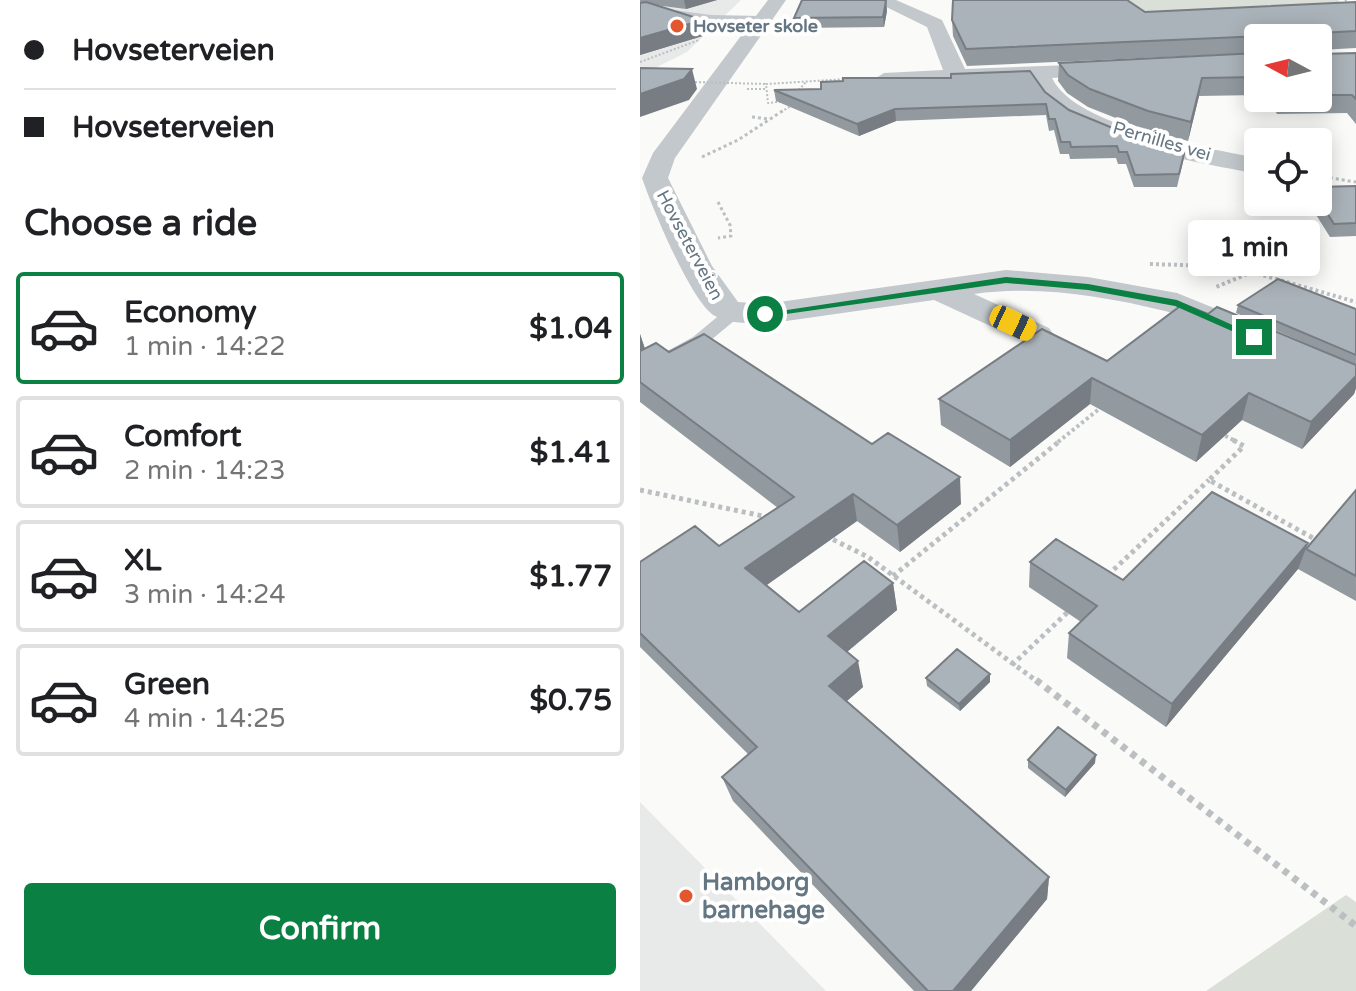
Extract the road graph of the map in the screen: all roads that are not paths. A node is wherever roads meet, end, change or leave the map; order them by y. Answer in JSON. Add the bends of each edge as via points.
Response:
{"nodes":[{"id":1,"x":777,"y":0,"type":"edge"},
{"id":2,"x":881,"y":0,"type":"edge"},
{"id":3,"x":644,"y":10,"type":"edge"},
{"id":4,"x":761,"y":19,"type":"junction"},
{"id":5,"x":1143,"y":67,"type":"edge"},
{"id":6,"x":1039,"y":72,"type":"junction"},
{"id":7,"x":957,"y":77,"type":"junction"},
{"id":8,"x":884,"y":80,"type":"edge"},
{"id":9,"x":1244,"y":163,"type":"edge"},
{"id":10,"x":651,"y":177,"type":"edge"},
{"id":11,"x":939,"y":290,"type":"junction"},
{"id":12,"x":734,"y":312,"type":"junction"},
{"id":13,"x":1037,"y":335,"type":"edge"},
{"id":14,"x":1260,"y":339,"type":"edge"},
{"id":15,"x":640,"y":374,"type":"edge"}],
"edges":[{"from":1,"to":4,"type":"street","name":"Hovseterveien"},
{"from":2,"to":7,"type":"street","via":[[935,24]]},
{"from":3,"to":4,"type":"lane"},
{"from":4,"to":10,"type":"street","name":"Hovseterveien"},
{"from":5,"to":6,"type":"street"},
{"from":6,"to":7,"type":"street"},
{"from":6,"to":9,"type":"street","name":"Pernilles vei","via":[[1053,97],[1093,120]]},
{"from":7,"to":8,"type":"street"},
{"from":10,"to":12,"type":"street","name":"Hovseterveien","via":[[708,284],[722,306]]},
{"from":11,"to":12,"type":"street","name":"Hovseterveien","via":[[765,314]]},
{"from":11,"to":13,"type":"street"},
{"from":11,"to":14,"type":"street","name":"Hovseterveien","via":[[1006,280],[1088,287],[1177,303]]},
{"from":12,"to":15,"type":"lane","via":[[699,341]]}]}
